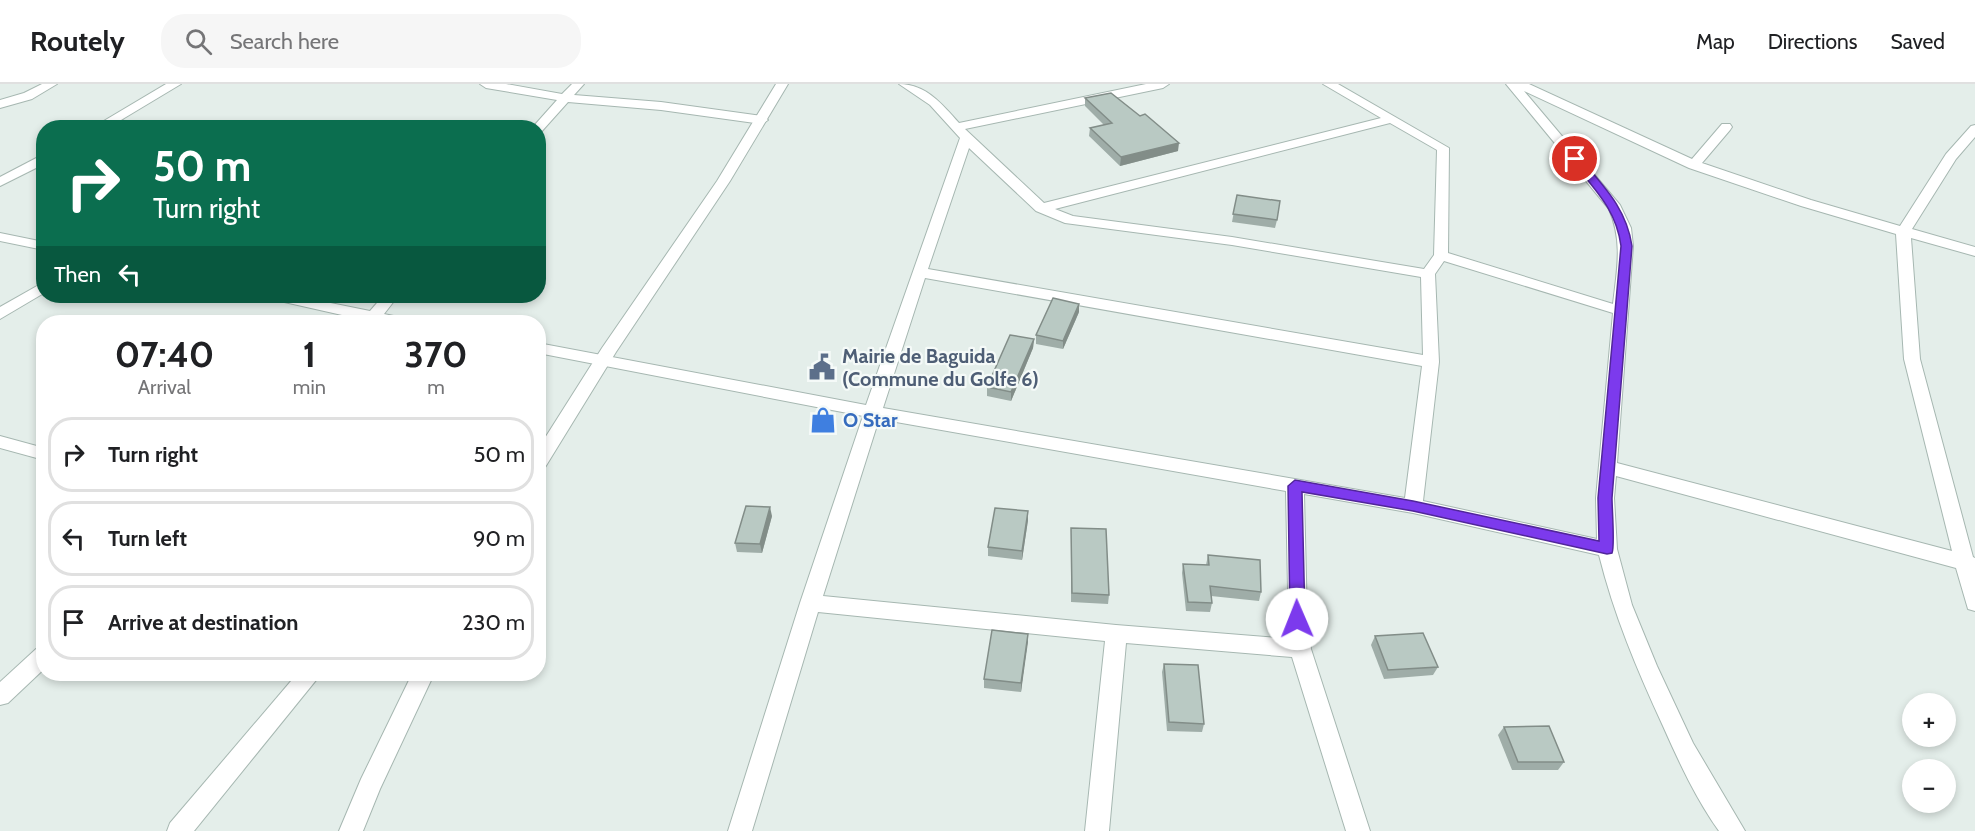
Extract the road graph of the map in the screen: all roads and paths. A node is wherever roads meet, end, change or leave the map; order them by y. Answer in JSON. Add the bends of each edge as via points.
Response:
{"nodes":[{"id":1,"x":51,"y":84,"type":"edge"},
{"id":2,"x":175,"y":84,"type":"edge"},
{"id":3,"x":486,"y":84,"type":"edge"},
{"id":4,"x":578,"y":84,"type":"edge"},
{"id":5,"x":782,"y":84,"type":"edge"},
{"id":6,"x":904,"y":84,"type":"edge"},
{"id":7,"x":930,"y":84,"type":"edge"},
{"id":8,"x":1163,"y":84,"type":"edge"},
{"id":9,"x":1329,"y":84,"type":"edge"},
{"id":10,"x":1512,"y":84,"type":"edge"},
{"id":11,"x":1519,"y":84,"type":"edge"},
{"id":12,"x":565,"y":98,"type":"junction"},
{"id":13,"x":934,"y":102,"type":"junction"},
{"id":14,"x":0,"y":104,"type":"edge"},
{"id":15,"x":1392,"y":119,"type":"junction"},
{"id":16,"x":111,"y":120,"type":"edge"},
{"id":17,"x":545,"y":120,"type":"edge"},
{"id":18,"x":762,"y":120,"type":"junction"},
{"id":19,"x":1726,"y":127,"type":"dead end"},
{"id":20,"x":1975,"y":129,"type":"edge"},
{"id":21,"x":962,"y":133,"type":"junction"},
{"id":22,"x":1969,"y":147,"type":"edge"},
{"id":23,"x":36,"y":162,"type":"edge"},
{"id":24,"x":1694,"y":165,"type":"junction"},
{"id":25,"x":0,"y":182,"type":"edge"},
{"id":26,"x":1041,"y":208,"type":"junction"},
{"id":27,"x":1903,"y":232,"type":"junction"},
{"id":28,"x":0,"y":237,"type":"edge"},
{"id":29,"x":36,"y":244,"type":"edge"},
{"id":30,"x":1975,"y":252,"type":"edge"},
{"id":31,"x":1441,"y":255,"type":"junction"},
{"id":32,"x":919,"y":272,"type":"junction"},
{"id":33,"x":1428,"y":274,"type":"junction"},
{"id":34,"x":36,"y":291,"type":"edge"},
{"id":35,"x":308,"y":303,"type":"edge"},
{"id":36,"x":385,"y":303,"type":"edge"},
{"id":37,"x":1621,"y":311,"type":"junction"},
{"id":38,"x":0,"y":314,"type":"edge"},
{"id":39,"x":363,"y":315,"type":"edge"},
{"id":40,"x":374,"y":315,"type":"edge"},
{"id":41,"x":546,"y":350,"type":"edge"},
{"id":42,"x":603,"y":361,"type":"junction"},
{"id":43,"x":1431,"y":362,"type":"junction"},
{"id":44,"x":872,"y":412,"type":"junction"},
{"id":45,"x":0,"y":442,"type":"edge"},
{"id":46,"x":546,"y":451,"type":"edge"},
{"id":47,"x":36,"y":452,"type":"edge"},
{"id":48,"x":1607,"y":467,"type":"junction"},
{"id":49,"x":1295,"y":486,"type":"junction"},
{"id":50,"x":1413,"y":506,"type":"junction"},
{"id":51,"x":1607,"y":549,"type":"junction"},
{"id":52,"x":1969,"y":564,"type":"edge"},
{"id":53,"x":810,"y":603,"type":"junction"},
{"id":54,"x":1975,"y":603,"type":"edge"},
{"id":55,"x":1116,"y":634,"type":"junction"},
{"id":56,"x":1300,"y":649,"type":"junction"},
{"id":57,"x":36,"y":662,"type":"edge"},
{"id":58,"x":304,"y":681,"type":"edge"},
{"id":59,"x":420,"y":681,"type":"edge"},
{"id":60,"x":0,"y":696,"type":"edge"},
{"id":61,"x":179,"y":831,"type":"edge"},
{"id":62,"x":351,"y":831,"type":"edge"},
{"id":63,"x":740,"y":831,"type":"edge"},
{"id":64,"x":1097,"y":831,"type":"edge"},
{"id":65,"x":1358,"y":831,"type":"edge"},
{"id":66,"x":1733,"y":831,"type":"edge"}],
"edges":[{"from":1,"to":14,"type":"street"},
{"from":2,"to":16,"type":"street"},
{"from":3,"to":12,"type":"street"},
{"from":4,"to":12,"type":"street"},
{"from":5,"to":18,"type":"street"},
{"from":6,"to":13,"type":"street"},
{"from":7,"to":13,"type":"street","via":[[936,92]]},
{"from":8,"to":21,"type":"street"},
{"from":9,"to":15,"type":"street"},
{"from":10,"to":37,"type":"street","via":[[1615,207],[1626,246]]},
{"from":11,"to":24,"type":"street"},
{"from":12,"to":17,"type":"street"},
{"from":12,"to":18,"type":"street"},
{"from":13,"to":21,"type":"street"},
{"from":15,"to":26,"type":"street"},
{"from":15,"to":31,"type":"street","via":[[1443,148]]},
{"from":18,"to":42,"type":"street"},
{"from":19,"to":24,"type":"street"},
{"from":20,"to":22,"type":"street"},
{"from":21,"to":26,"type":"street"},
{"from":21,"to":32,"type":"street"},
{"from":22,"to":27,"type":"street","via":[[1951,157]]},
{"from":23,"to":25,"type":"street"},
{"from":24,"to":27,"type":"street"},
{"from":26,"to":33,"type":"street","via":[[1070,220],[1232,241]]},
{"from":27,"to":30,"type":"street"},
{"from":27,"to":52,"type":"street","via":[[1912,359]]},
{"from":28,"to":29,"type":"street"},
{"from":31,"to":33,"type":"street"},
{"from":31,"to":37,"type":"street"},
{"from":32,"to":43,"type":"street"},
{"from":32,"to":44,"type":"street"},
{"from":33,"to":43,"type":"street"},
{"from":34,"to":38,"type":"street"},
{"from":35,"to":39,"type":"street"},
{"from":36,"to":40,"type":"street"},
{"from":37,"to":48,"type":"street"},
{"from":41,"to":42,"type":"street"},
{"from":42,"to":44,"type":"street"},
{"from":42,"to":46,"type":"street"},
{"from":43,"to":50,"type":"street"},
{"from":44,"to":49,"type":"street"},
{"from":44,"to":53,"type":"street"},
{"from":45,"to":47,"type":"street"},
{"from":48,"to":51,"type":"street"},
{"from":48,"to":52,"type":"street"},
{"from":49,"to":50,"type":"street"},
{"from":49,"to":56,"type":"street"},
{"from":50,"to":51,"type":"street"},
{"from":51,"to":66,"type":"street","via":[[1622,605],[1646,666],[1685,750]]},
{"from":52,"to":54,"type":"street"},
{"from":53,"to":55,"type":"street"},
{"from":53,"to":63,"type":"street"},
{"from":55,"to":56,"type":"street"},
{"from":55,"to":64,"type":"street"},
{"from":56,"to":65,"type":"street"},
{"from":57,"to":60,"type":"street"},
{"from":58,"to":61,"type":"street"},
{"from":59,"to":62,"type":"street"}]}
